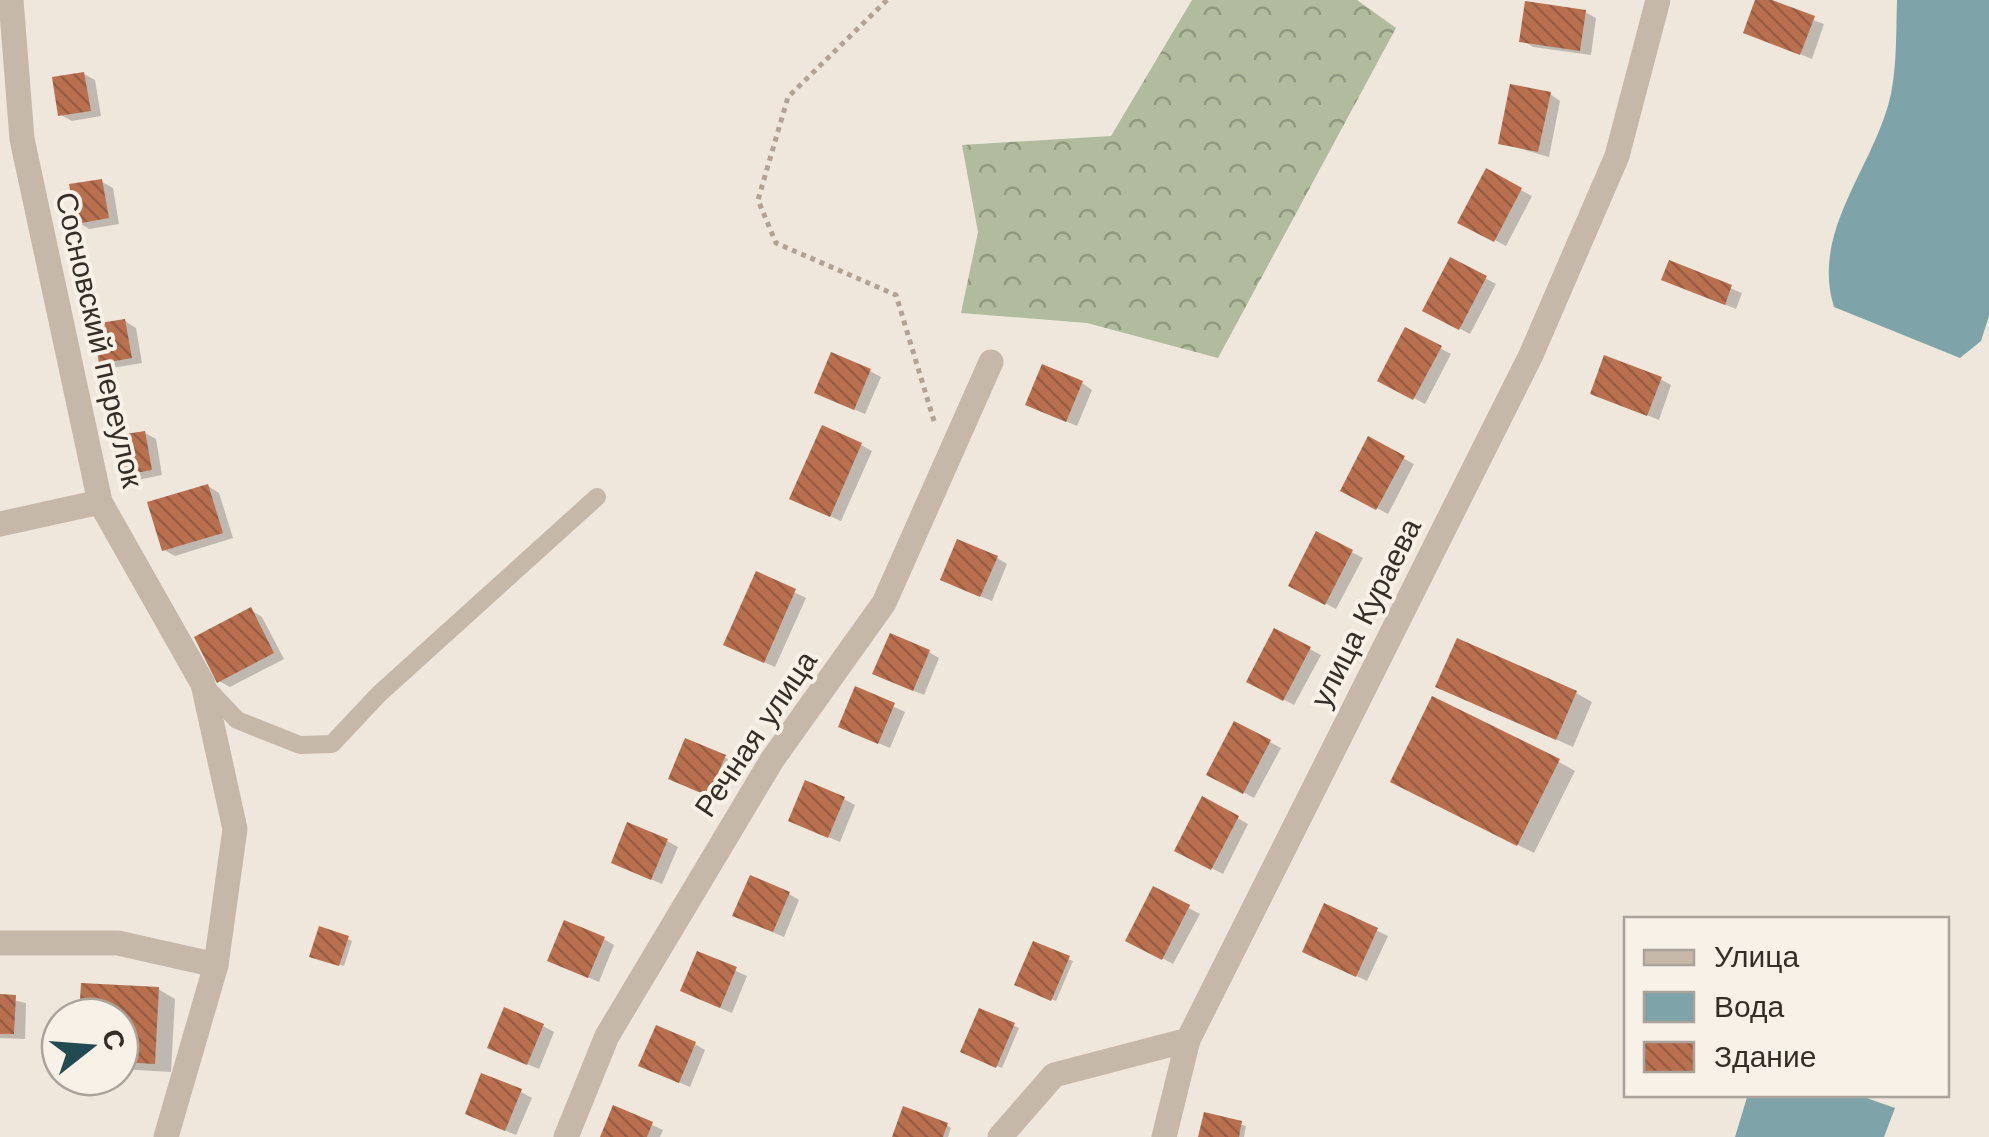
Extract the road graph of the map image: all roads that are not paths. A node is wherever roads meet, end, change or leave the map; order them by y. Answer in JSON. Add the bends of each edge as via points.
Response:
{"nodes":[{"id":1,"x":11,"y":0,"type":"edge"},
{"id":2,"x":1658,"y":0,"type":"edge"},
{"id":3,"x":11,"y":140,"type":"edge"},
{"id":4,"x":992,"y":362,"type":"dead end"},
{"id":5,"x":597,"y":497,"type":"dead end"},
{"id":6,"x":100,"y":502,"type":"junction"},
{"id":7,"x":0,"y":524,"type":"edge"},
{"id":8,"x":202,"y":684,"type":"junction"},
{"id":9,"x":0,"y":942,"type":"edge"},
{"id":10,"x":216,"y":965,"type":"junction"},
{"id":11,"x":1188,"y":1040,"type":"junction"},
{"id":12,"x":166,"y":1137,"type":"edge"},
{"id":13,"x":566,"y":1137,"type":"edge"},
{"id":14,"x":1000,"y":1137,"type":"edge"},
{"id":15,"x":1164,"y":1137,"type":"edge"}],
"edges":[{"from":1,"to":3,"type":"street","name":"Сосновский переулок"},
{"from":2,"to":11,"type":"street","name":"улица Кураева","via":[[1617,156],[1531,355]]},
{"from":3,"to":6,"type":"street","name":"Сосновский переулок"},
{"from":4,"to":13,"type":"street","name":"Речная улица","via":[[884,603],[742,808],[607,1036]]},
{"from":5,"to":8,"type":"lane","via":[[332,744],[300,745],[237,720]]},
{"from":6,"to":7,"type":"street"},
{"from":6,"to":8,"type":"street","name":"Сосновский переулок"},
{"from":8,"to":10,"type":"street","name":"Сосновский переулок","via":[[235,829]]},
{"from":9,"to":10,"type":"street","via":[[118,943]]},
{"from":10,"to":12,"type":"street","name":"Сосновский переулок"},
{"from":11,"to":14,"type":"street","via":[[1054,1076]]},
{"from":11,"to":15,"type":"street","name":"улица Кураева"}]}
